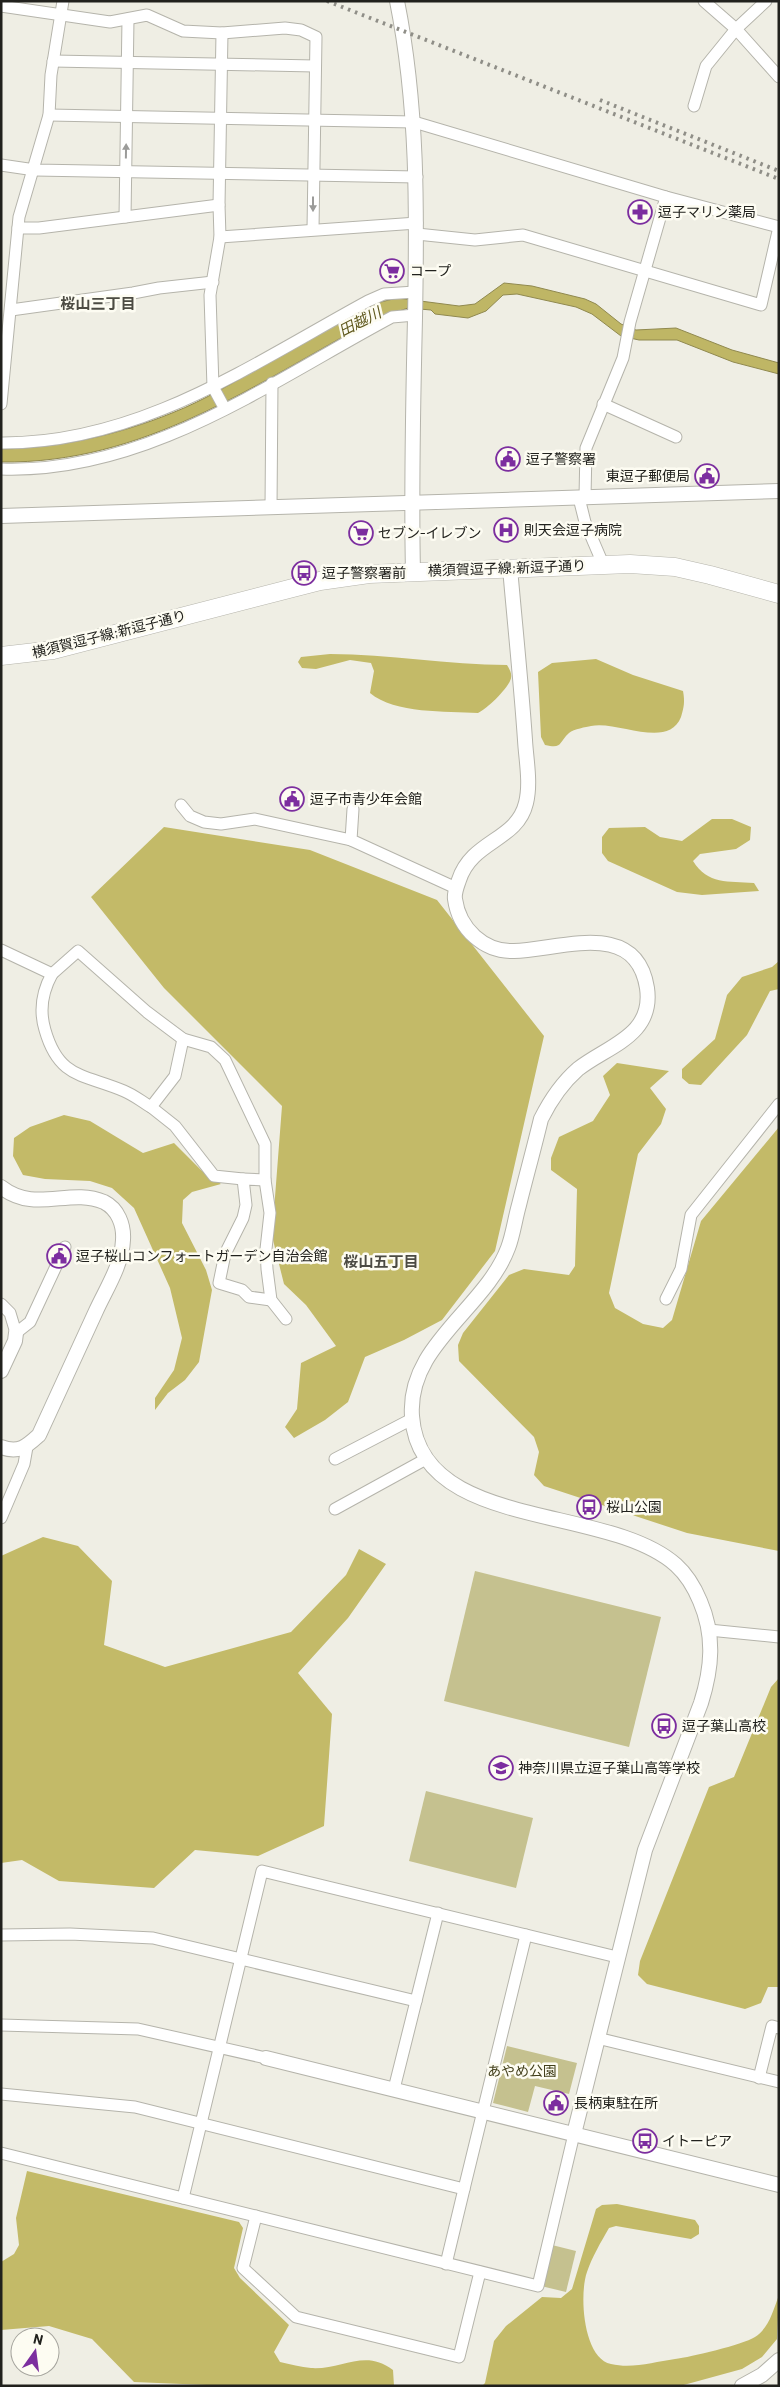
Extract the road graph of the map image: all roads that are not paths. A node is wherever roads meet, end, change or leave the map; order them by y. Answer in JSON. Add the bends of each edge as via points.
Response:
{"nodes":[{"id":1,"x":63,"y":1,"type":"edge"},
{"id":2,"x":397,"y":1,"type":"edge"},
{"id":3,"x":704,"y":1,"type":"edge"},
{"id":4,"x":766,"y":1,"type":"edge"},
{"id":5,"x":1,"y":6,"type":"edge"},
{"id":6,"x":60,"y":15,"type":"junction"},
{"id":7,"x":128,"y":19,"type":"junction"},
{"id":8,"x":736,"y":29,"type":"junction"},
{"id":9,"x":222,"y":33,"type":"junction"},
{"id":10,"x":53,"y":61,"type":"junction"},
{"id":11,"x":128,"y":62,"type":"junction"},
{"id":12,"x":222,"y":64,"type":"junction"},
{"id":13,"x":315,"y":66,"type":"junction"},
{"id":14,"x":779,"y":77,"type":"edge"},
{"id":15,"x":694,"y":106,"type":"dead end"},
{"id":16,"x":49,"y":115,"type":"junction"},
{"id":17,"x":127,"y":117,"type":"junction"},
{"id":18,"x":220,"y":119,"type":"junction"},
{"id":19,"x":314,"y":121,"type":"junction"},
{"id":20,"x":414,"y":122,"type":"junction"},
{"id":21,"x":1,"y":164,"type":"edge"},
{"id":22,"x":35,"y":170,"type":"junction"},
{"id":23,"x":126,"y":171,"type":"junction"},
{"id":24,"x":219,"y":174,"type":"junction"},
{"id":25,"x":313,"y":175,"type":"junction"},
{"id":26,"x":417,"y":177,"type":"junction"},
{"id":27,"x":666,"y":197,"type":"junction"},
{"id":28,"x":219,"y":204,"type":"junction"},
{"id":29,"x":125,"y":217,"type":"junction"},
{"id":30,"x":18,"y":228,"type":"junction"},
{"id":31,"x":417,"y":228,"type":"junction"},
{"id":32,"x":313,"y":229,"type":"junction"},
{"id":33,"x":220,"y":237,"type":"junction"},
{"id":34,"x":645,"y":270,"type":"junction"},
{"id":35,"x":213,"y":282,"type":"junction"},
{"id":36,"x":415,"y":294,"type":"junction"},
{"id":37,"x":8,"y":306,"type":"edge"},
{"id":38,"x":415,"y":314,"type":"junction"},
{"id":39,"x":272,"y":383,"type":"junction"},
{"id":40,"x":214,"y":388,"type":"junction"},
{"id":41,"x":1,"y":404,"type":"edge"},
{"id":42,"x":603,"y":404,"type":"junction"},
{"id":43,"x":225,"y":408,"type":"junction"},
{"id":44,"x":676,"y":437,"type":"dead end"},
{"id":45,"x":1,"y":443,"type":"edge"},
{"id":46,"x":1,"y":469,"type":"edge"},
{"id":47,"x":779,"y":491,"type":"edge"},
{"id":48,"x":582,"y":498,"type":"junction"},
{"id":49,"x":411,"y":504,"type":"junction"},
{"id":50,"x":271,"y":508,"type":"junction"},
{"id":51,"x":1,"y":516,"type":"edge"},
{"id":52,"x":602,"y":564,"type":"junction"},
{"id":53,"x":510,"y":568,"type":"junction"},
{"id":54,"x":413,"y":572,"type":"junction"},
{"id":55,"x":779,"y":594,"type":"edge"},
{"id":56,"x":1,"y":656,"type":"edge"},
{"id":57,"x":181,"y":805,"type":"dead end"},
{"id":58,"x":353,"y":809,"type":"dead end"},
{"id":59,"x":351,"y":840,"type":"junction"},
{"id":60,"x":456,"y":888,"type":"junction"},
{"id":61,"x":1,"y":950,"type":"edge"},
{"id":62,"x":52,"y":974,"type":"junction"},
{"id":63,"x":183,"y":1039,"type":"junction"},
{"id":64,"x":779,"y":1104,"type":"edge"},
{"id":65,"x":151,"y":1107,"type":"junction"},
{"id":66,"x":243,"y":1178,"type":"junction"},
{"id":67,"x":265,"y":1180,"type":"junction"},
{"id":68,"x":1,"y":1188,"type":"edge"},
{"id":69,"x":65,"y":1247,"type":"dead end"},
{"id":70,"x":272,"y":1300,"type":"junction"},
{"id":71,"x":666,"y":1300,"type":"dead end"},
{"id":72,"x":1,"y":1304,"type":"edge"},
{"id":73,"x":286,"y":1318,"type":"dead end"},
{"id":74,"x":16,"y":1333,"type":"junction"},
{"id":75,"x":1,"y":1371,"type":"edge"},
{"id":76,"x":412,"y":1419,"type":"junction"},
{"id":77,"x":1,"y":1447,"type":"edge"},
{"id":78,"x":26,"y":1447,"type":"junction"},
{"id":79,"x":336,"y":1459,"type":"dead end"},
{"id":80,"x":426,"y":1459,"type":"junction"},
{"id":81,"x":334,"y":1509,"type":"dead end"},
{"id":82,"x":1,"y":1518,"type":"edge"},
{"id":83,"x":709,"y":1630,"type":"junction"},
{"id":84,"x":779,"y":1636,"type":"edge"},
{"id":85,"x":438,"y":1913,"type":"junction"},
{"id":86,"x":1,"y":1935,"type":"edge"},
{"id":87,"x":526,"y":1935,"type":"junction"},
{"id":88,"x":617,"y":1957,"type":"junction"},
{"id":89,"x":241,"y":1958,"type":"junction"},
{"id":90,"x":416,"y":2001,"type":"junction"},
{"id":91,"x":1,"y":2025,"type":"edge"},
{"id":92,"x":779,"y":2028,"type":"edge"},
{"id":93,"x":597,"y":2038,"type":"junction"},
{"id":94,"x":220,"y":2046,"type":"junction"},
{"id":95,"x":266,"y":2058,"type":"joint"},
{"id":96,"x":760,"y":2078,"type":"junction"},
{"id":97,"x":779,"y":2082,"type":"edge"},
{"id":98,"x":394,"y":2089,"type":"junction"},
{"id":99,"x":1,"y":2094,"type":"edge"},
{"id":100,"x":483,"y":2111,"type":"junction"},
{"id":101,"x":201,"y":2123,"type":"junction"},
{"id":102,"x":574,"y":2134,"type":"junction"},
{"id":103,"x":1,"y":2153,"type":"edge"},
{"id":104,"x":779,"y":2185,"type":"edge"},
{"id":105,"x":464,"y":2189,"type":"junction"},
{"id":106,"x":183,"y":2198,"type":"junction"},
{"id":107,"x":256,"y":2216,"type":"junction"},
{"id":108,"x":446,"y":2264,"type":"junction"},
{"id":109,"x":480,"y":2272,"type":"junction"},
{"id":110,"x":779,"y":2360,"type":"edge"},
{"id":111,"x":742,"y":2386,"type":"edge"}],
"edges":[{"from":1,"to":6,"type":"street"},
{"from":2,"to":20,"type":"street"},
{"from":3,"to":8,"type":"street"},
{"from":4,"to":8,"type":"street"},
{"from":5,"to":6,"type":"street"},
{"from":6,"to":7,"type":"street","via":[[110,22]]},
{"from":6,"to":10,"type":"street"},
{"from":7,"to":9,"type":"street","via":[[147,15],[184,31]]},
{"from":7,"to":11,"type":"street"},
{"from":8,"to":14,"type":"street"},
{"from":8,"to":15,"type":"street","via":[[706,66]]},
{"from":9,"to":12,"type":"street"},
{"from":9,"to":13,"type":"street","via":[[285,28],[301,30],[316,37]]},
{"from":10,"to":11,"type":"street"},
{"from":10,"to":16,"type":"street"},
{"from":11,"to":12,"type":"street"},
{"from":11,"to":17,"type":"street"},
{"from":12,"to":13,"type":"street"},
{"from":12,"to":18,"type":"street"},
{"from":13,"to":19,"type":"street"},
{"from":16,"to":17,"type":"street"},
{"from":16,"to":22,"type":"street"},
{"from":17,"to":18,"type":"street"},
{"from":23,"to":17,"type":"street","one_way":true},
{"from":18,"to":19,"type":"street"},
{"from":18,"to":24,"type":"street"},
{"from":19,"to":20,"type":"street"},
{"from":19,"to":25,"type":"street"},
{"from":20,"to":26,"type":"street"},
{"from":20,"to":27,"type":"street"},
{"from":21,"to":22,"type":"street"},
{"from":22,"to":23,"type":"street"},
{"from":22,"to":30,"type":"street"},
{"from":23,"to":24,"type":"street"},
{"from":23,"to":29,"type":"street"},
{"from":24,"to":25,"type":"street"},
{"from":24,"to":28,"type":"street"},
{"from":25,"to":26,"type":"street"},
{"from":25,"to":32,"type":"street","one_way":true},
{"from":26,"to":31,"type":"street"},
{"from":27,"to":34,"type":"street"},
{"from":27,"to":34,"type":"street","via":[[779,227],[761,305]]},
{"from":28,"to":29,"type":"street"},
{"from":28,"to":33,"type":"street"},
{"from":29,"to":30,"type":"street"},
{"from":30,"to":37,"type":"street"},
{"from":31,"to":32,"type":"street"},
{"from":31,"to":34,"type":"street","via":[[475,240],[523,235]]},
{"from":31,"to":36,"type":"street"},
{"from":32,"to":33,"type":"street"},
{"from":33,"to":35,"type":"street"},
{"from":34,"to":42,"type":"street","via":[[630,322],[628,343]]},
{"from":35,"to":37,"type":"street","via":[[133,294]]},
{"from":35,"to":40,"type":"street","via":[[210,295]]},
{"from":36,"to":38,"type":"street"},
{"from":36,"to":40,"type":"street","via":[[384,294],[368,300]]},
{"from":37,"to":41,"type":"street"},
{"from":38,"to":39,"type":"street","via":[[392,317]]},
{"from":38,"to":49,"type":"street"},
{"from":39,"to":43,"type":"street"},
{"from":39,"to":50,"type":"street"},
{"from":40,"to":43,"type":"street"},
{"from":40,"to":45,"type":"street","via":[[150,416],[104,430],[65,439]]},
{"from":42,"to":44,"type":"street"},
{"from":42,"to":48,"type":"street","via":[[586,448]]},
{"from":43,"to":46,"type":"street","via":[[148,444],[97,458],[63,466]]},
{"from":47,"to":48,"type":"street"},
{"from":48,"to":49,"type":"street"},
{"from":48,"to":52,"type":"street","via":[[585,522]]},
{"from":49,"to":50,"type":"street"},
{"from":49,"to":54,"type":"street"},
{"from":50,"to":51,"type":"street"},
{"from":52,"to":53,"type":"main road","name":"横須賀逗子線;新逗子通り"},
{"from":52,"to":55,"type":"main road","name":"横須賀逗子線;新逗子通り","via":[[675,568]]},
{"from":53,"to":54,"type":"main road","name":"横須賀逗子線;新逗子通り"},
{"from":53,"to":60,"type":"street","via":[[523,712],[526,803],[515,825],[475,853],[464,866]]},
{"from":54,"to":56,"type":"main road","name":"横須賀逗子線;新逗子通り","via":[[320,581],[84,643]]},
{"from":57,"to":59,"type":"street","via":[[190,816],[204,822],[221,824],[254,819]]},
{"from":58,"to":59,"type":"street"},
{"from":59,"to":60,"type":"street"},
{"from":60,"to":76,"type":"street","via":[[455,898],[465,929],[479,941],[495,949],[514,952],[587,942],[614,946],[632,957],[638,965],[644,975],[647,997],[644,1014],[633,1033],[579,1069],[559,1089],[545,1111],[508,1248],[493,1274],[425,1361],[414,1389]]},
{"from":61,"to":62,"type":"street"},
{"from":62,"to":63,"type":"street","via":[[78,951],[139,1006]]},
{"from":62,"to":65,"type":"street","via":[[41,1005],[49,1044],[61,1064],[75,1074],[126,1092]]},
{"from":63,"to":65,"type":"street","via":[[175,1076]]},
{"from":63,"to":67,"type":"street","via":[[211,1047],[225,1060],[265,1144]]},
{"from":64,"to":71,"type":"street","via":[[691,1215],[680,1269]]},
{"from":65,"to":66,"type":"street","via":[[175,1126],[214,1176]]},
{"from":66,"to":67,"type":"street"},
{"from":66,"to":70,"type":"street","via":[[246,1204],[243,1218],[225,1254],[219,1283],[242,1290],[249,1296]]},
{"from":67,"to":70,"type":"street","via":[[270,1213],[266,1249]]},
{"from":68,"to":78,"type":"street","via":[[25,1200],[70,1198],[104,1202],[121,1220],[123,1230],[115,1270],[39,1435]]},
{"from":69,"to":74,"type":"street","via":[[30,1322]]},
{"from":70,"to":73,"type":"street"},
{"from":72,"to":74,"type":"street","via":[[10,1313]]},
{"from":74,"to":75,"type":"street"},
{"from":76,"to":79,"type":"street"},
{"from":76,"to":80,"type":"street","via":[[415,1438]]},
{"from":77,"to":78,"type":"street"},
{"from":78,"to":82,"type":"street","via":[[24,1464]]},
{"from":80,"to":81,"type":"street"},
{"from":80,"to":83,"type":"street","via":[[450,1484],[478,1498],[635,1540],[663,1555],[677,1566],[697,1593]]},
{"from":83,"to":84,"type":"street"},
{"from":83,"to":88,"type":"street","via":[[712,1646],[708,1681],[645,1850]]},
{"from":85,"to":87,"type":"street"},
{"from":85,"to":89,"type":"street","via":[[262,1871]]},
{"from":85,"to":90,"type":"street"},
{"from":86,"to":89,"type":"street","via":[[153,1938]]},
{"from":87,"to":88,"type":"street"},
{"from":87,"to":100,"type":"street"},
{"from":88,"to":93,"type":"street"},
{"from":89,"to":90,"type":"street"},
{"from":89,"to":94,"type":"street"},
{"from":90,"to":98,"type":"street"},
{"from":91,"to":94,"type":"street","via":[[138,2029]]},
{"from":92,"to":96,"type":"street","via":[[772,2026]]},
{"from":93,"to":96,"type":"street"},
{"from":93,"to":102,"type":"street"},
{"from":94,"to":95,"type":"street"},
{"from":94,"to":101,"type":"street"},
{"from":95,"to":98,"type":"street"},
{"from":96,"to":97,"type":"street"},
{"from":98,"to":100,"type":"street"},
{"from":99,"to":101,"type":"street","via":[[135,2107]]},
{"from":100,"to":102,"type":"street"},
{"from":100,"to":105,"type":"street"},
{"from":101,"to":105,"type":"street"},
{"from":101,"to":106,"type":"street"},
{"from":102,"to":104,"type":"street"},
{"from":102,"to":109,"type":"street","via":[[538,2286]]},
{"from":103,"to":106,"type":"street"},
{"from":105,"to":108,"type":"street"},
{"from":106,"to":107,"type":"street"},
{"from":107,"to":108,"type":"street"},
{"from":107,"to":109,"type":"street","via":[[243,2268],[296,2317],[459,2357]]},
{"from":108,"to":109,"type":"street"},
{"from":110,"to":111,"type":"street"}]}
